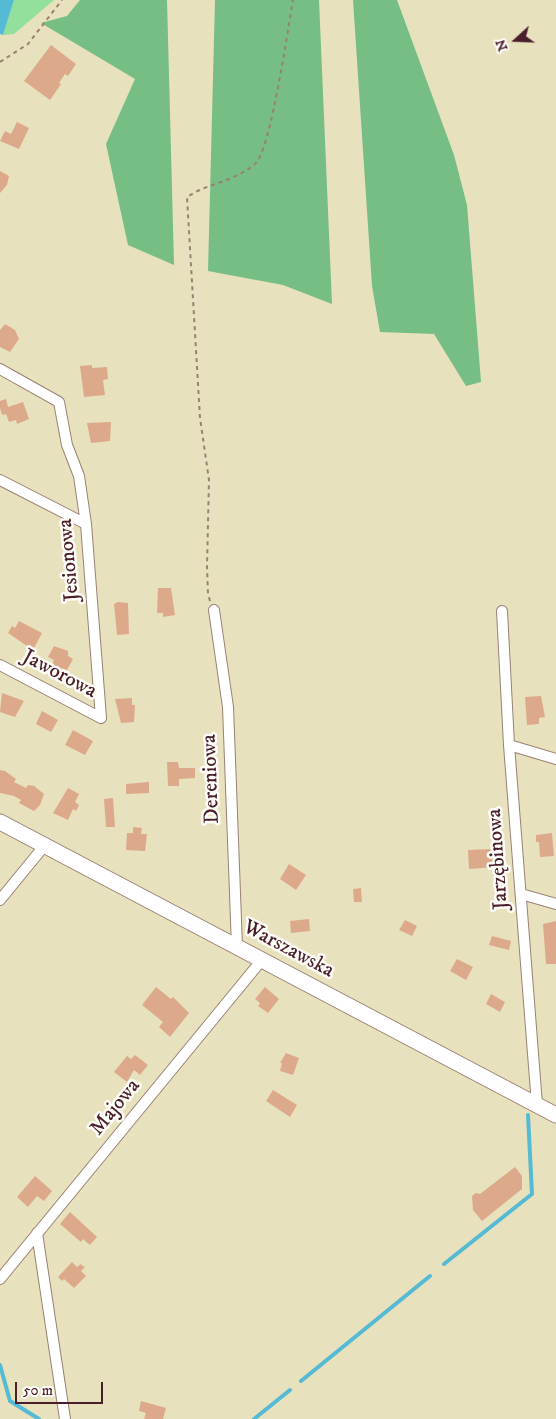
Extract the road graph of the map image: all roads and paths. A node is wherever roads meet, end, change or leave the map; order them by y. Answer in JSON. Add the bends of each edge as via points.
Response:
{"nodes":[{"id":1,"x":62,"y":0,"type":"edge"},
{"id":2,"x":293,"y":0,"type":"edge"},
{"id":3,"x":0,"y":62,"type":"edge"},
{"id":4,"x":0,"y":369,"type":"edge"},
{"id":5,"x":0,"y":480,"type":"edge"},
{"id":6,"x":86,"y":524,"type":"junction"},
{"id":7,"x":214,"y":610,"type":"joint"},
{"id":8,"x":502,"y":611,"type":"dead end"},
{"id":9,"x":0,"y":665,"type":"edge"},
{"id":10,"x":102,"y":718,"type":"joint"},
{"id":11,"x":510,"y":745,"type":"junction"},
{"id":12,"x":556,"y":759,"type":"edge"},
{"id":13,"x":0,"y":822,"type":"edge"},
{"id":14,"x":45,"y":845,"type":"junction"},
{"id":15,"x":520,"y":894,"type":"junction"},
{"id":16,"x":0,"y":900,"type":"edge"},
{"id":17,"x":556,"y":904,"type":"edge"},
{"id":18,"x":237,"y":947,"type":"junction"},
{"id":19,"x":261,"y":961,"type":"junction"},
{"id":20,"x":537,"y":1104,"type":"junction"},
{"id":21,"x":556,"y":1114,"type":"edge"},
{"id":22,"x":37,"y":1233,"type":"junction"},
{"id":23,"x":0,"y":1279,"type":"edge"},
{"id":24,"x":65,"y":1419,"type":"edge"}],
"edges":[{"from":1,"to":3,"type":"path","via":[[28,44]]},
{"from":2,"to":7,"type":"path","via":[[273,114],[257,162],[234,179],[199,189],[187,198],[200,418],[209,480],[208,594]]},
{"from":4,"to":6,"type":"street","name":"Jesionowa","via":[[59,402],[67,445],[79,476]]},
{"from":5,"to":6,"type":"street"},
{"from":6,"to":10,"type":"street","name":"Jesionowa"},
{"from":7,"to":18,"type":"street","name":"Dereniowa","via":[[228,707]]},
{"from":8,"to":11,"type":"street","name":"Jarzębinowa"},
{"from":9,"to":10,"type":"street","name":"Jaworowa"},
{"from":11,"to":12,"type":"street"},
{"from":11,"to":15,"type":"street","name":"Jarzębinowa"},
{"from":13,"to":14,"type":"street","name":"Warszawska"},
{"from":14,"to":16,"type":"street"},
{"from":14,"to":18,"type":"street","name":"Warszawska"},
{"from":15,"to":17,"type":"street"},
{"from":15,"to":20,"type":"street","name":"Jarzębinowa"},
{"from":18,"to":19,"type":"street","name":"Warszawska"},
{"from":19,"to":20,"type":"street","name":"Warszawska"},
{"from":19,"to":22,"type":"street","name":"Majowa"},
{"from":20,"to":21,"type":"street","name":"Warszawska"},
{"from":22,"to":23,"type":"street","name":"Majowa"},
{"from":22,"to":24,"type":"street"}]}
